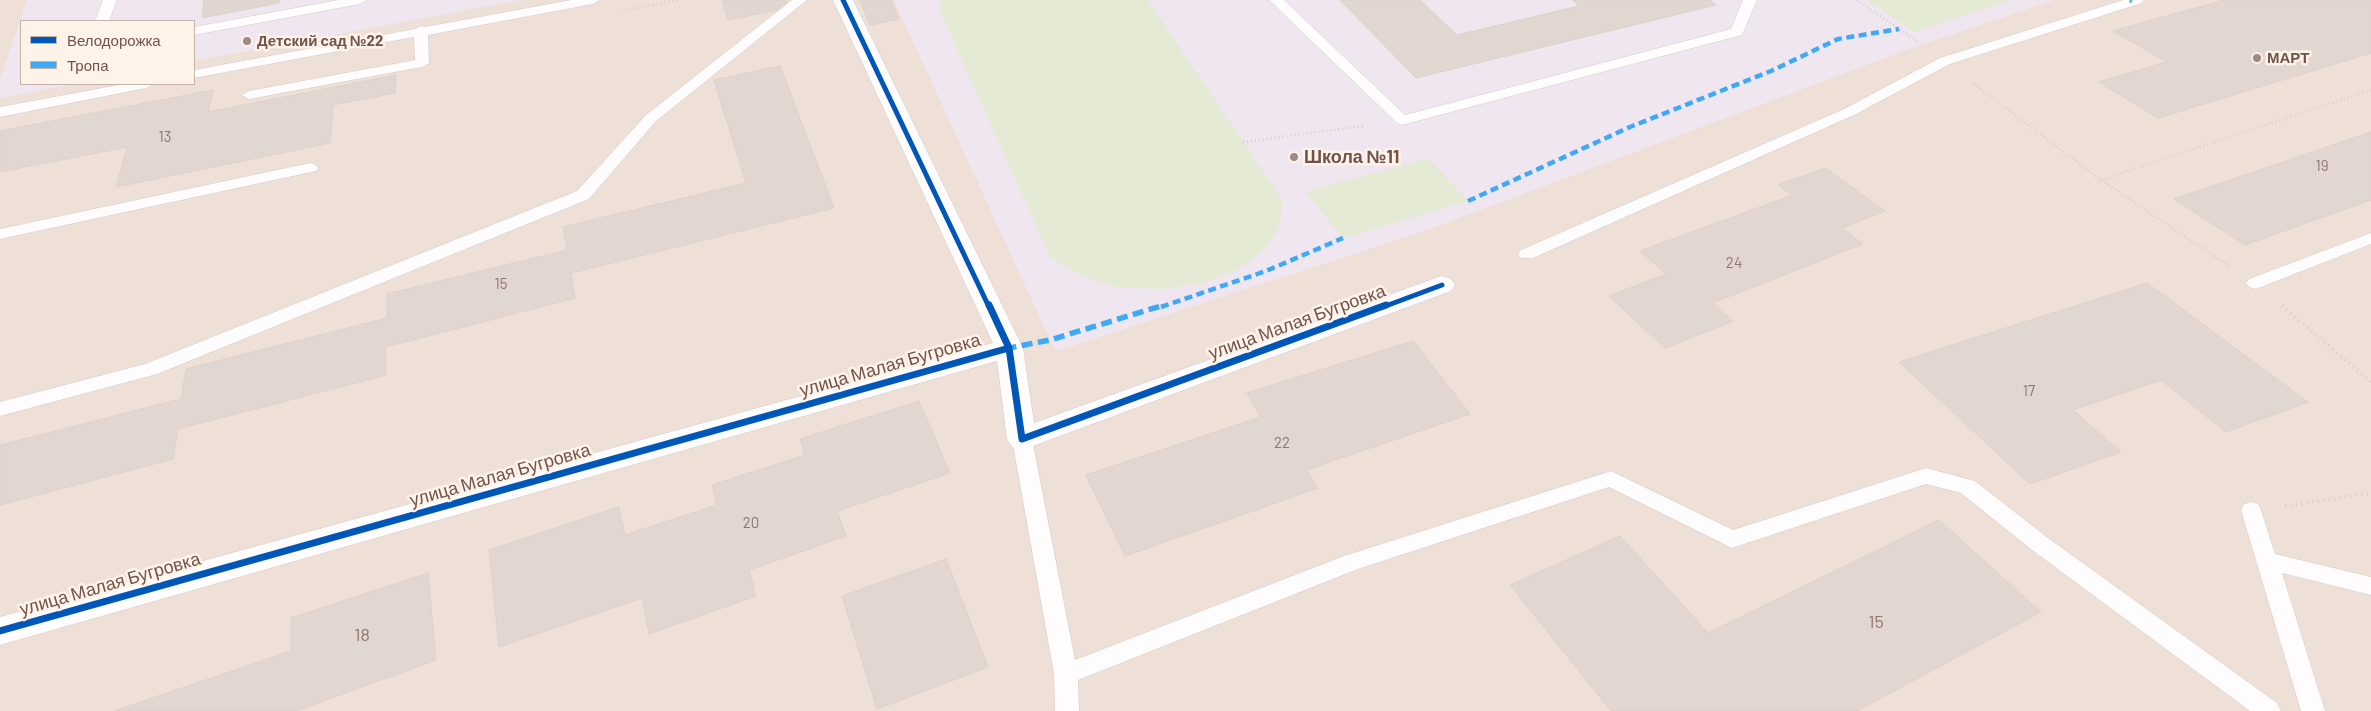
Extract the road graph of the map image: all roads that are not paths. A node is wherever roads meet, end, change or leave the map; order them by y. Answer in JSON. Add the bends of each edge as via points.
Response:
{"nodes":[{"id":1,"x":110,"y":0,"type":"edge"},
{"id":2,"x":360,"y":0,"type":"edge"},
{"id":3,"x":593,"y":0,"type":"edge"},
{"id":4,"x":800,"y":0,"type":"edge"},
{"id":5,"x":843,"y":0,"type":"edge"},
{"id":6,"x":1276,"y":0,"type":"edge"},
{"id":7,"x":1750,"y":0,"type":"edge"},
{"id":8,"x":2136,"y":0,"type":"edge"},
{"id":9,"x":102,"y":20,"type":"edge"},
{"id":10,"x":421,"y":30,"type":"junction"},
{"id":11,"x":195,"y":31,"type":"edge"},
{"id":12,"x":195,"y":74,"type":"edge"},
{"id":13,"x":141,"y":85,"type":"edge"},
{"id":14,"x":249,"y":95,"type":"dead end"},
{"id":15,"x":0,"y":112,"type":"edge"},
{"id":16,"x":310,"y":168,"type":"dead end"},
{"id":17,"x":0,"y":234,"type":"edge"},
{"id":18,"x":2371,"y":238,"type":"edge"},
{"id":19,"x":1527,"y":254,"type":"dead end"},
{"id":20,"x":2255,"y":283,"type":"road end"},
{"id":21,"x":1442,"y":285,"type":"dead end"},
{"id":22,"x":1009,"y":348,"type":"junction"},
{"id":23,"x":0,"y":409,"type":"edge"},
{"id":24,"x":1022,"y":439,"type":"junction"},
{"id":25,"x":2251,"y":510,"type":"road end"},
{"id":26,"x":2267,"y":561,"type":"junction"},
{"id":27,"x":2371,"y":586,"type":"edge"},
{"id":28,"x":0,"y":631,"type":"edge"},
{"id":29,"x":1066,"y":674,"type":"junction"},
{"id":30,"x":1066,"y":711,"type":"edge"},
{"id":31,"x":2268,"y":711,"type":"edge"},
{"id":32,"x":2312,"y":711,"type":"edge"}],
"edges":[{"from":1,"to":9,"type":"lane"},
{"from":2,"to":11,"type":"lane"},
{"from":3,"to":10,"type":"lane"},
{"from":4,"to":23,"type":"lane","via":[[651,118],[583,195],[150,369]]},
{"from":5,"to":22,"type":"street"},
{"from":6,"to":7,"type":"lane","via":[[1402,120],[1737,32]]},
{"from":8,"to":19,"type":"lane","via":[[1945,61],[1849,112]]},
{"from":10,"to":12,"type":"lane"},
{"from":10,"to":14,"type":"lane","via":[[422,62]]},
{"from":13,"to":15,"type":"lane"},
{"from":16,"to":17,"type":"lane"},
{"from":18,"to":20,"type":"lane"},
{"from":21,"to":24,"type":"street","name":"улица Малая Бугровка"},
{"from":22,"to":24,"type":"street"},
{"from":22,"to":28,"type":"street","name":"улица Малая Бугровка"},
{"from":24,"to":29,"type":"lane"},
{"from":25,"to":26,"type":"lane"},
{"from":26,"to":27,"type":"lane"},
{"from":26,"to":32,"type":"lane"},
{"from":29,"to":30,"type":"lane"},
{"from":29,"to":31,"type":"lane","via":[[1352,562],[1611,479],[1732,539],[1926,476],[1968,487]]}]}
